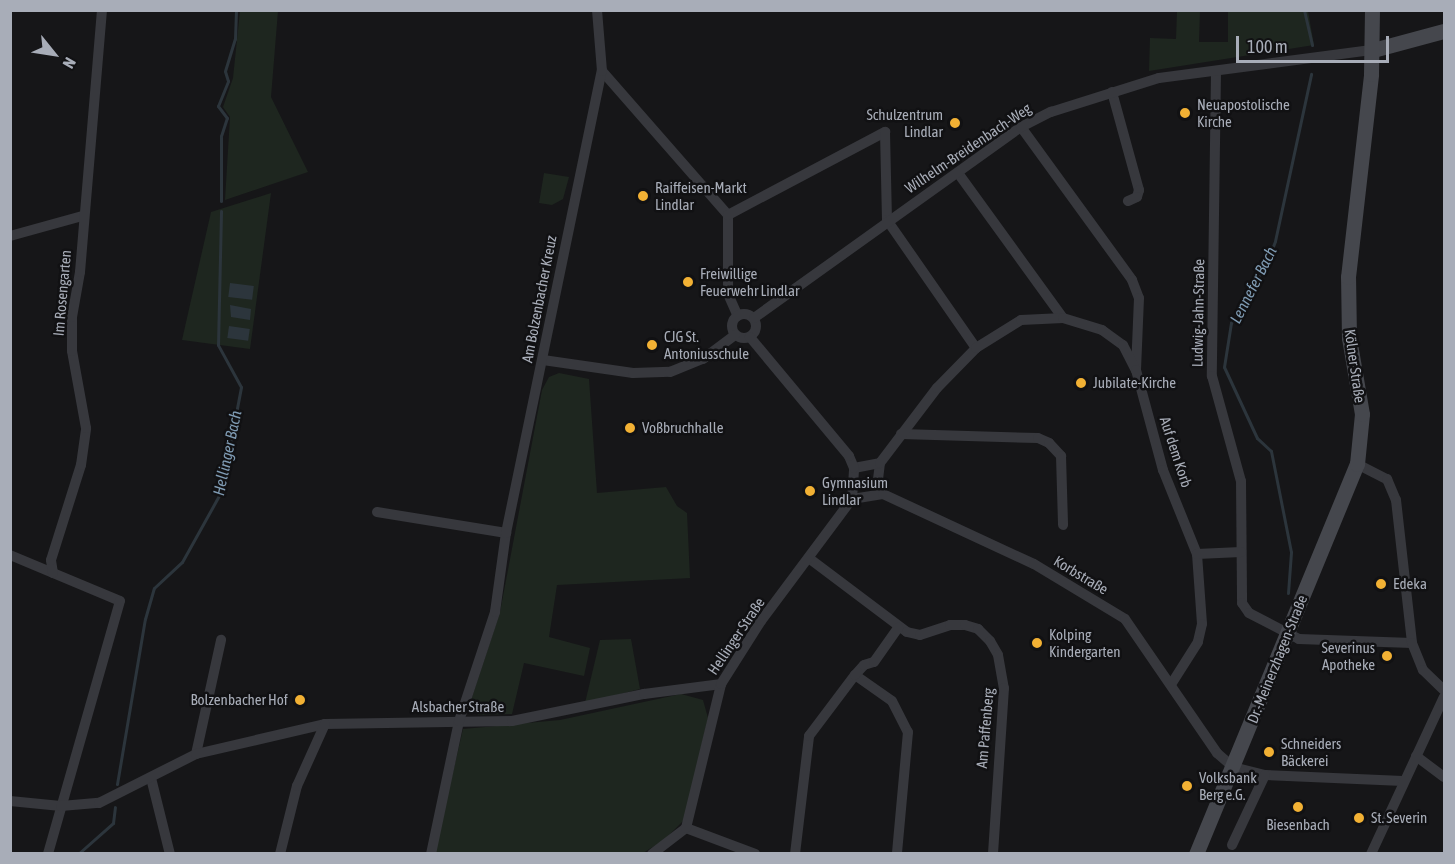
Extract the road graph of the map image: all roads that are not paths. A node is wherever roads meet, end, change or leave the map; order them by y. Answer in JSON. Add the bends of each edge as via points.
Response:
{"nodes":[{"id":1,"x":102,"y":10,"type":"edge"},
{"id":2,"x":597,"y":10,"type":"edge"},
{"id":3,"x":1372,"y":10,"type":"edge"},
{"id":4,"x":1444,"y":31,"type":"edge"},
{"id":5,"x":1373,"y":50,"type":"junction"},
{"id":6,"x":602,"y":71,"type":"junction"},
{"id":7,"x":1216,"y":72,"type":"junction"},
{"id":8,"x":1112,"y":92,"type":"junction"},
{"id":9,"x":1021,"y":127,"type":"junction"},
{"id":10,"x":958,"y":174,"type":"junction"},
{"id":11,"x":1128,"y":201,"type":"dead end"},
{"id":12,"x":728,"y":215,"type":"junction"},
{"id":13,"x":82,"y":216,"type":"junction"},
{"id":14,"x":887,"y":220,"type":"junction"},
{"id":15,"x":10,"y":236,"type":"edge"},
{"id":16,"x":738,"y":316,"type":"junction"},
{"id":17,"x":754,"y":318,"type":"junction"},
{"id":18,"x":1063,"y":318,"type":"junction"},
{"id":19,"x":735,"y":335,"type":"junction"},
{"id":20,"x":750,"y":337,"type":"junction"},
{"id":21,"x":976,"y":348,"type":"junction"},
{"id":22,"x":543,"y":360,"type":"junction"},
{"id":23,"x":1136,"y":370,"type":"junction"},
{"id":24,"x":901,"y":434,"type":"junction"},
{"id":25,"x":880,"y":463,"type":"junction"},
{"id":26,"x":1357,"y":464,"type":"junction"},
{"id":27,"x":854,"y":468,"type":"junction"},
{"id":28,"x":883,"y":494,"type":"junction"},
{"id":29,"x":852,"y":499,"type":"junction"},
{"id":30,"x":376,"y":512,"type":"dead end"},
{"id":31,"x":1063,"y":525,"type":"dead end"},
{"id":32,"x":506,"y":533,"type":"junction"},
{"id":33,"x":1241,"y":552,"type":"junction"},
{"id":34,"x":1197,"y":554,"type":"junction"},
{"id":35,"x":10,"y":555,"type":"edge"},
{"id":36,"x":810,"y":559,"type":"junction"},
{"id":37,"x":53,"y":573,"type":"junction"},
{"id":38,"x":898,"y":628,"type":"junction"},
{"id":39,"x":1287,"y":634,"type":"junction"},
{"id":40,"x":221,"y":640,"type":"dead end"},
{"id":41,"x":1412,"y":643,"type":"junction"},
{"id":42,"x":855,"y":675,"type":"junction"},
{"id":43,"x":721,"y":684,"type":"junction"},
{"id":44,"x":1172,"y":684,"type":"junction"},
{"id":45,"x":1444,"y":690,"type":"edge"},
{"id":46,"x":1443,"y":702,"type":"edge"},
{"id":47,"x":459,"y":721,"type":"junction"},
{"id":48,"x":325,"y":724,"type":"junction"},
{"id":49,"x":196,"y":754,"type":"junction"},
{"id":50,"x":1416,"y":756,"type":"junction"},
{"id":51,"x":1233,"y":767,"type":"junction"},
{"id":52,"x":1265,"y":775,"type":"junction"},
{"id":53,"x":1444,"y":777,"type":"edge"},
{"id":54,"x":151,"y":778,"type":"junction"},
{"id":55,"x":1403,"y":782,"type":"junction"},
{"id":56,"x":10,"y":801,"type":"edge"},
{"id":57,"x":61,"y":806,"type":"junction"},
{"id":58,"x":686,"y":828,"type":"junction"},
{"id":59,"x":1232,"y":846,"type":"dead end"},
{"id":60,"x":657,"y":852,"type":"edge"},
{"id":61,"x":48,"y":854,"type":"edge"},
{"id":62,"x":170,"y":854,"type":"edge"},
{"id":63,"x":280,"y":854,"type":"edge"},
{"id":64,"x":431,"y":854,"type":"edge"},
{"id":65,"x":755,"y":854,"type":"edge"},
{"id":66,"x":795,"y":854,"type":"edge"},
{"id":67,"x":897,"y":854,"type":"edge"},
{"id":68,"x":993,"y":854,"type":"edge"},
{"id":69,"x":1196,"y":854,"type":"edge"},
{"id":70,"x":1371,"y":854,"type":"edge"}],
"edges":[{"from":1,"to":13,"type":"street","name":"Im Rosengarten"},
{"from":2,"to":6,"type":"street","name":"Am Bolzenbacher Kreuz"},
{"from":3,"to":5,"type":"main road","name":"Kölner Straße"},
{"from":4,"to":5,"type":"main road"},
{"from":5,"to":7,"type":"street","name":"Wilhelm-Breidenbach-Weg"},
{"from":5,"to":26,"type":"main road","name":"Kölner Straße","via":[[1348,277],[1349,338],[1362,414]]},
{"from":6,"to":12,"type":"street"},
{"from":6,"to":22,"type":"street","name":"Am Bolzenbacher Kreuz"},
{"from":7,"to":8,"type":"street","name":"Wilhelm-Breidenbach-Weg","via":[[1160,78]]},
{"from":7,"to":33,"type":"street","name":"Ludwig-Jahn-Straße","via":[[1212,376],[1241,481]]},
{"from":8,"to":9,"type":"street","name":"Wilhelm-Breidenbach-Weg","via":[[1051,112]]},
{"from":8,"to":11,"type":"street","via":[[1139,190],[1137,197]]},
{"from":9,"to":10,"type":"street","name":"Wilhelm-Breidenbach-Weg"},
{"from":9,"to":23,"type":"street","via":[[1132,280],[1139,298]]},
{"from":10,"to":14,"type":"street","name":"Wilhelm-Breidenbach-Weg"},
{"from":10,"to":18,"type":"street"},
{"from":12,"to":14,"type":"street","via":[[885,132]]},
{"from":12,"to":16,"type":"street","via":[[728,294]]},
{"from":13,"to":15,"type":"street"},
{"from":13,"to":37,"type":"street","name":"Im Rosengarten","via":[[72,351],[86,428],[81,465],[51,560]]},
{"from":14,"to":17,"type":"street","name":"Wilhelm-Breidenbach-Weg"},
{"from":14,"to":21,"type":"street"},
{"from":16,"to":17,"type":"street"},
{"from":16,"to":19,"type":"street","via":[[732,327]]},
{"from":17,"to":20,"type":"street","via":[[757,326]]},
{"from":18,"to":21,"type":"street","name":"Auf dem Korb","via":[[1022,320]]},
{"from":18,"to":23,"type":"street","name":"Auf dem Korb","via":[[1102,330],[1123,345]]},
{"from":19,"to":20,"type":"street"},
{"from":19,"to":22,"type":"street","via":[[703,358],[670,372],[633,373]]},
{"from":20,"to":27,"type":"street","via":[[849,456]]},
{"from":21,"to":24,"type":"street","name":"Auf dem Korb","via":[[937,388]]},
{"from":22,"to":32,"type":"street","name":"Am Bolzenbacher Kreuz"},
{"from":23,"to":34,"type":"street","name":"Auf dem Korb","via":[[1163,470]]},
{"from":24,"to":25,"type":"street","name":"Auf dem Korb"},
{"from":24,"to":31,"type":"street","via":[[1038,438],[1049,443],[1061,456]]},
{"from":25,"to":27,"type":"street"},
{"from":25,"to":28,"type":"street","via":[[878,480]]},
{"from":26,"to":39,"type":"main road","name":"Dr.-Meinerzhagen-Straße"},
{"from":26,"to":41,"type":"street","via":[[1387,479],[1396,500]]},
{"from":27,"to":29,"type":"street","name":"Hellinger Straße"},
{"from":28,"to":29,"type":"street"},
{"from":28,"to":44,"type":"street","name":"Korbstraße","via":[[1034,564],[1125,619]]},
{"from":29,"to":36,"type":"street","name":"Hellinger Straße"},
{"from":30,"to":32,"type":"street"},
{"from":32,"to":47,"type":"street","name":"Am Bolzenbacher Kreuz","via":[[495,612]]},
{"from":33,"to":34,"type":"street"},
{"from":33,"to":39,"type":"street","name":"Ludwig-Jahn-Straße","via":[[1242,603],[1249,613]]},
{"from":34,"to":44,"type":"street","name":"Auf dem Korb","via":[[1202,624],[1198,642]]},
{"from":35,"to":37,"type":"street"},
{"from":36,"to":38,"type":"street","name":"Am Paffenberg"},
{"from":36,"to":43,"type":"street","name":"Hellinger Straße","via":[[761,621]]},
{"from":37,"to":57,"type":"street","via":[[120,601]]},
{"from":38,"to":42,"type":"street","via":[[874,662],[864,665]]},
{"from":38,"to":68,"type":"street","name":"Am Paffenberg","via":[[920,635],[950,625],[965,625],[978,629],[998,655],[1004,688]]},
{"from":39,"to":41,"type":"street","via":[[1349,643]]},
{"from":39,"to":51,"type":"main road","name":"Dr.-Meinerzhagen-Straße"},
{"from":40,"to":49,"type":"street"},
{"from":41,"to":45,"type":"street","via":[[1423,670]]},
{"from":42,"to":66,"type":"street","via":[[809,736]]},
{"from":42,"to":67,"type":"street","via":[[892,701],[908,732]]},
{"from":43,"to":47,"type":"street","name":"Alsbacher Straße","via":[[644,694],[512,722]]},
{"from":43,"to":58,"type":"street","name":"Hellinger Straße"},
{"from":44,"to":51,"type":"street","name":"Korbstraße","via":[[1217,753]]},
{"from":46,"to":50,"type":"street"},
{"from":47,"to":48,"type":"street","name":"Alsbacher Straße"},
{"from":47,"to":64,"type":"street","name":"Am Bolzenbacher Kreuz"},
{"from":48,"to":49,"type":"street","name":"Alsbacher Straße"},
{"from":48,"to":63,"type":"street","via":[[297,786]]},
{"from":49,"to":54,"type":"street","name":"Alsbacher Straße"},
{"from":50,"to":53,"type":"street"},
{"from":50,"to":55,"type":"street"},
{"from":51,"to":52,"type":"street"},
{"from":51,"to":69,"type":"main road","name":"Dr.-Meinerzhagen-Straße"},
{"from":52,"to":55,"type":"street"},
{"from":52,"to":59,"type":"street"},
{"from":54,"to":57,"type":"street","name":"Alsbacher Straße","via":[[99,803]]},
{"from":54,"to":62,"type":"street"},
{"from":55,"to":70,"type":"street"},
{"from":56,"to":57,"type":"street","name":"Alsbacher Straße"},
{"from":57,"to":61,"type":"street"},
{"from":58,"to":60,"type":"street"},
{"from":58,"to":65,"type":"street"}]}
